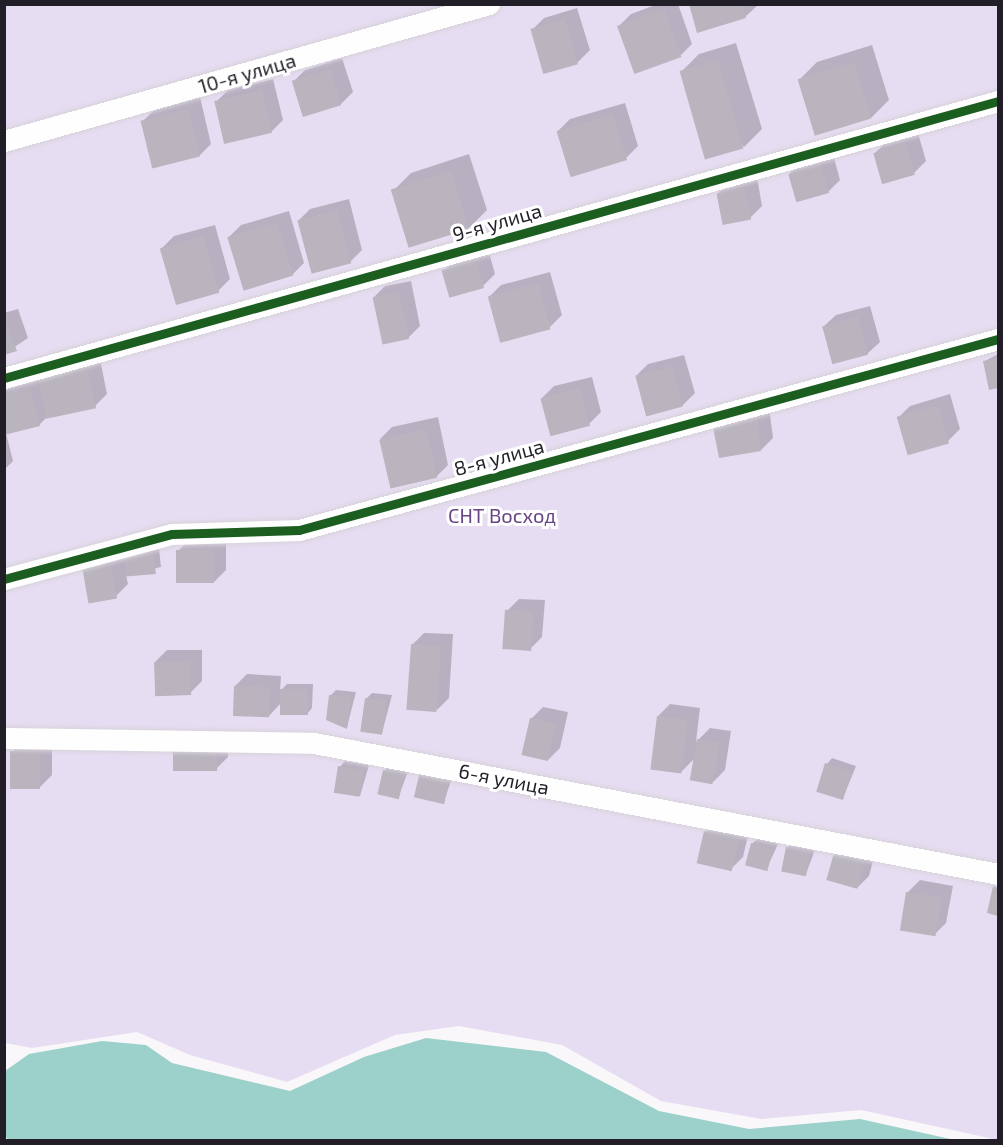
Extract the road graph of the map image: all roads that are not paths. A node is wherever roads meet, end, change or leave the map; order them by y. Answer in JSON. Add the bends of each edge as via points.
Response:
{"nodes":[{"id":1,"x":489,"y":4,"type":"edge"},
{"id":2,"x":999,"y":101,"type":"edge"},
{"id":3,"x":4,"y":141,"type":"edge"},
{"id":4,"x":999,"y":339,"type":"edge"},
{"id":5,"x":4,"y":378,"type":"edge"},
{"id":6,"x":4,"y":579,"type":"edge"},
{"id":7,"x":4,"y":738,"type":"edge"},
{"id":8,"x":999,"y":874,"type":"edge"}],
"edges":[{"from":1,"to":3,"type":"street","name":"10-я улица"},
{"from":2,"to":5,"type":"street","name":"9-я улица"},
{"from":4,"to":6,"type":"street","name":"8-я улица","via":[[299,530],[172,534]]},
{"from":7,"to":8,"type":"street","name":"6-я улица","via":[[314,743]]}]}
